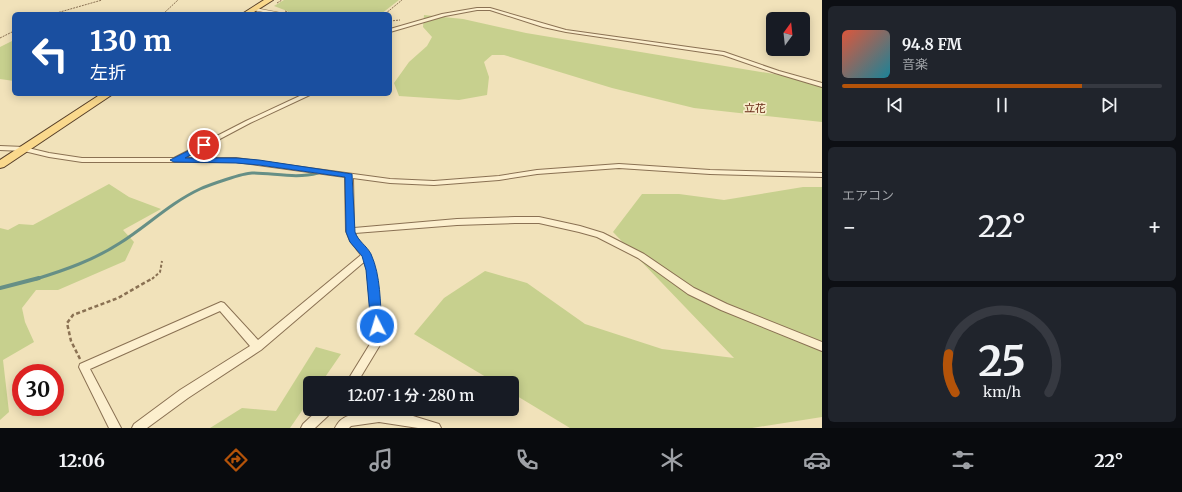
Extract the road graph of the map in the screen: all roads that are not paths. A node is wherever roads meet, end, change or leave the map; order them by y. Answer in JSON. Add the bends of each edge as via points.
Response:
{"nodes":[{"id":1,"x":269,"y":0,"type":"edge"},
{"id":2,"x":253,"y":9,"type":"junction"},
{"id":3,"x":249,"y":12,"type":"edge"},
{"id":4,"x":269,"y":12,"type":"edge"},
{"id":5,"x":392,"y":30,"type":"edge"},
{"id":6,"x":822,"y":85,"type":"edge"},
{"id":7,"x":105,"y":96,"type":"edge"},
{"id":8,"x":305,"y":96,"type":"edge"},
{"id":9,"x":0,"y":148,"type":"edge"},
{"id":10,"x":24,"y":149,"type":"junction"},
{"id":11,"x":174,"y":160,"type":"junction"},
{"id":12,"x":0,"y":165,"type":"edge"},
{"id":13,"x":349,"y":175,"type":"junction"},
{"id":14,"x":822,"y":175,"type":"edge"},
{"id":15,"x":350,"y":232,"type":"junction"},
{"id":16,"x":366,"y":254,"type":"junction"},
{"id":17,"x":257,"y":347,"type":"junction"},
{"id":18,"x":822,"y":347,"type":"edge"},
{"id":19,"x":356,"y":376,"type":"edge"},
{"id":20,"x":320,"y":416,"type":"edge"},
{"id":21,"x":115,"y":428,"type":"edge"},
{"id":22,"x":138,"y":428,"type":"edge"},
{"id":23,"x":307,"y":428,"type":"edge"},
{"id":24,"x":341,"y":428,"type":"edge"},
{"id":25,"x":436,"y":428,"type":"edge"}],
"edges":[{"from":1,"to":2,"type":"main road"},
{"from":2,"to":3,"type":"main road"},
{"from":2,"to":4,"type":"lane"},
{"from":5,"to":6,"type":"street","via":[[444,15],[490,9],[566,31],[724,54]]},
{"from":7,"to":10,"type":"main road"},
{"from":8,"to":11,"type":"street"},
{"from":9,"to":10,"type":"street"},
{"from":10,"to":11,"type":"street","via":[[82,160]]},
{"from":10,"to":12,"type":"main road"},
{"from":11,"to":13,"type":"street","via":[[251,162]]},
{"from":13,"to":14,"type":"street","via":[[390,181],[434,183],[619,166]]},
{"from":13,"to":15,"type":"street"},
{"from":15,"to":16,"type":"street"},
{"from":15,"to":18,"type":"street","via":[[457,222],[515,220],[539,220],[580,229],[600,235],[641,256],[691,291]]},
{"from":16,"to":17,"type":"street"},
{"from":16,"to":19,"type":"street","via":[[371,270],[378,340]]},
{"from":17,"to":21,"type":"street","via":[[221,306],[84,367]]},
{"from":17,"to":22,"type":"street","via":[[184,394]]},
{"from":20,"to":23,"type":"street"},
{"from":24,"to":25,"type":"street","via":[[348,421],[379,417],[413,421]]}]}
